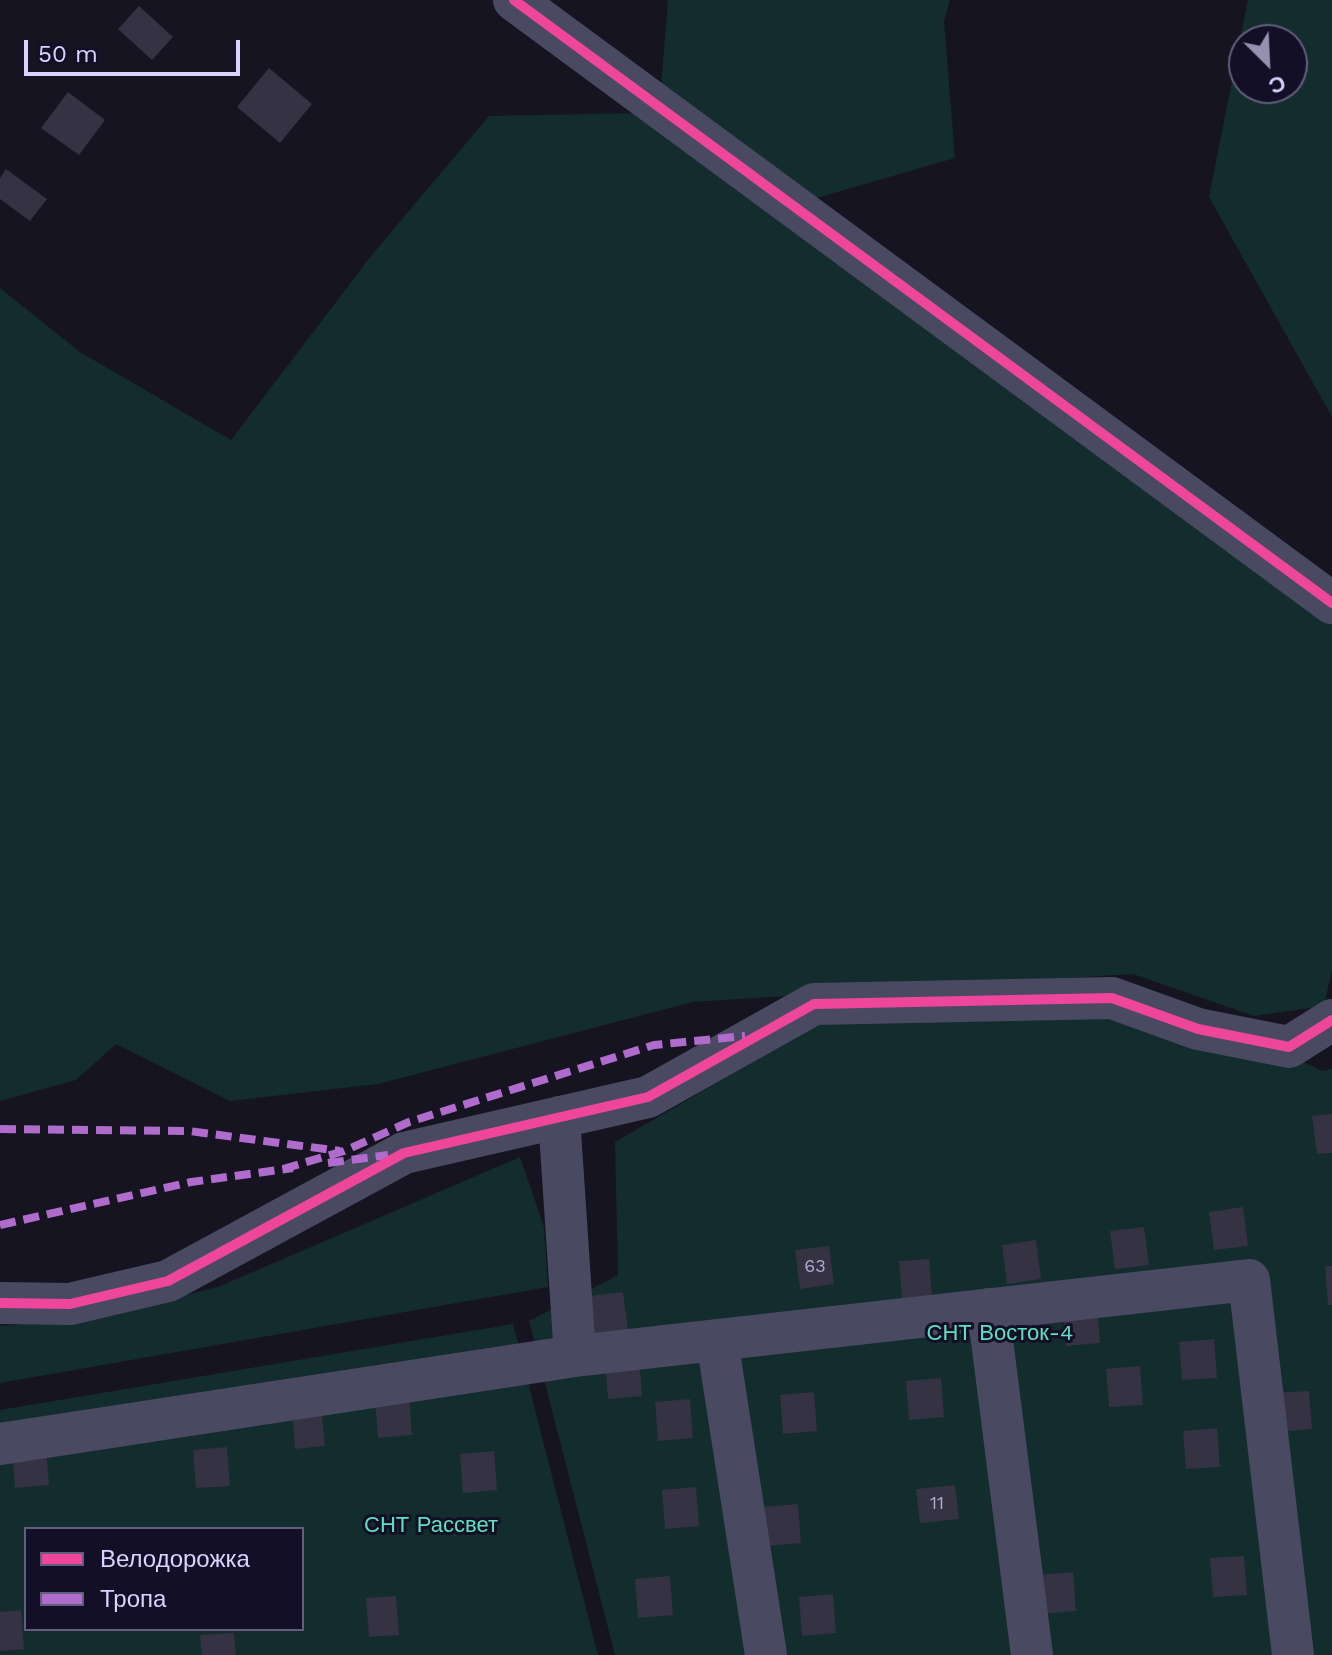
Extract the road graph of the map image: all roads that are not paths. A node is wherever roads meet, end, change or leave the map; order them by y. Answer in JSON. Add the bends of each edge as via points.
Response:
{"nodes":[{"id":1,"x":514,"y":0,"type":"edge"},
{"id":2,"x":1332,"y":603,"type":"edge"},
{"id":3,"x":1332,"y":1020,"type":"edge"},
{"id":4,"x":559,"y":1117,"type":"junction"},
{"id":5,"x":0,"y":1303,"type":"edge"},
{"id":6,"x":988,"y":1309,"type":"junction"},
{"id":7,"x":717,"y":1340,"type":"junction"},
{"id":8,"x":575,"y":1356,"type":"junction"},
{"id":9,"x":0,"y":1444,"type":"edge"},
{"id":10,"x":766,"y":1655,"type":"edge"},
{"id":11,"x":1032,"y":1655,"type":"edge"},
{"id":12,"x":1293,"y":1655,"type":"edge"}],
"edges":[{"from":1,"to":2,"type":"street"},
{"from":3,"to":4,"type":"street","via":[[1289,1047],[1198,1029],[1112,998],[814,1004],[648,1097]]},
{"from":4,"to":5,"type":"street","via":[[404,1153],[168,1281],[70,1304]]},
{"from":4,"to":8,"type":"street"},
{"from":6,"to":7,"type":"street"},
{"from":6,"to":11,"type":"street"},
{"from":6,"to":12,"type":"street","via":[[1249,1280]]},
{"from":7,"to":8,"type":"street"},
{"from":7,"to":10,"type":"street"},
{"from":8,"to":9,"type":"street"}]}
